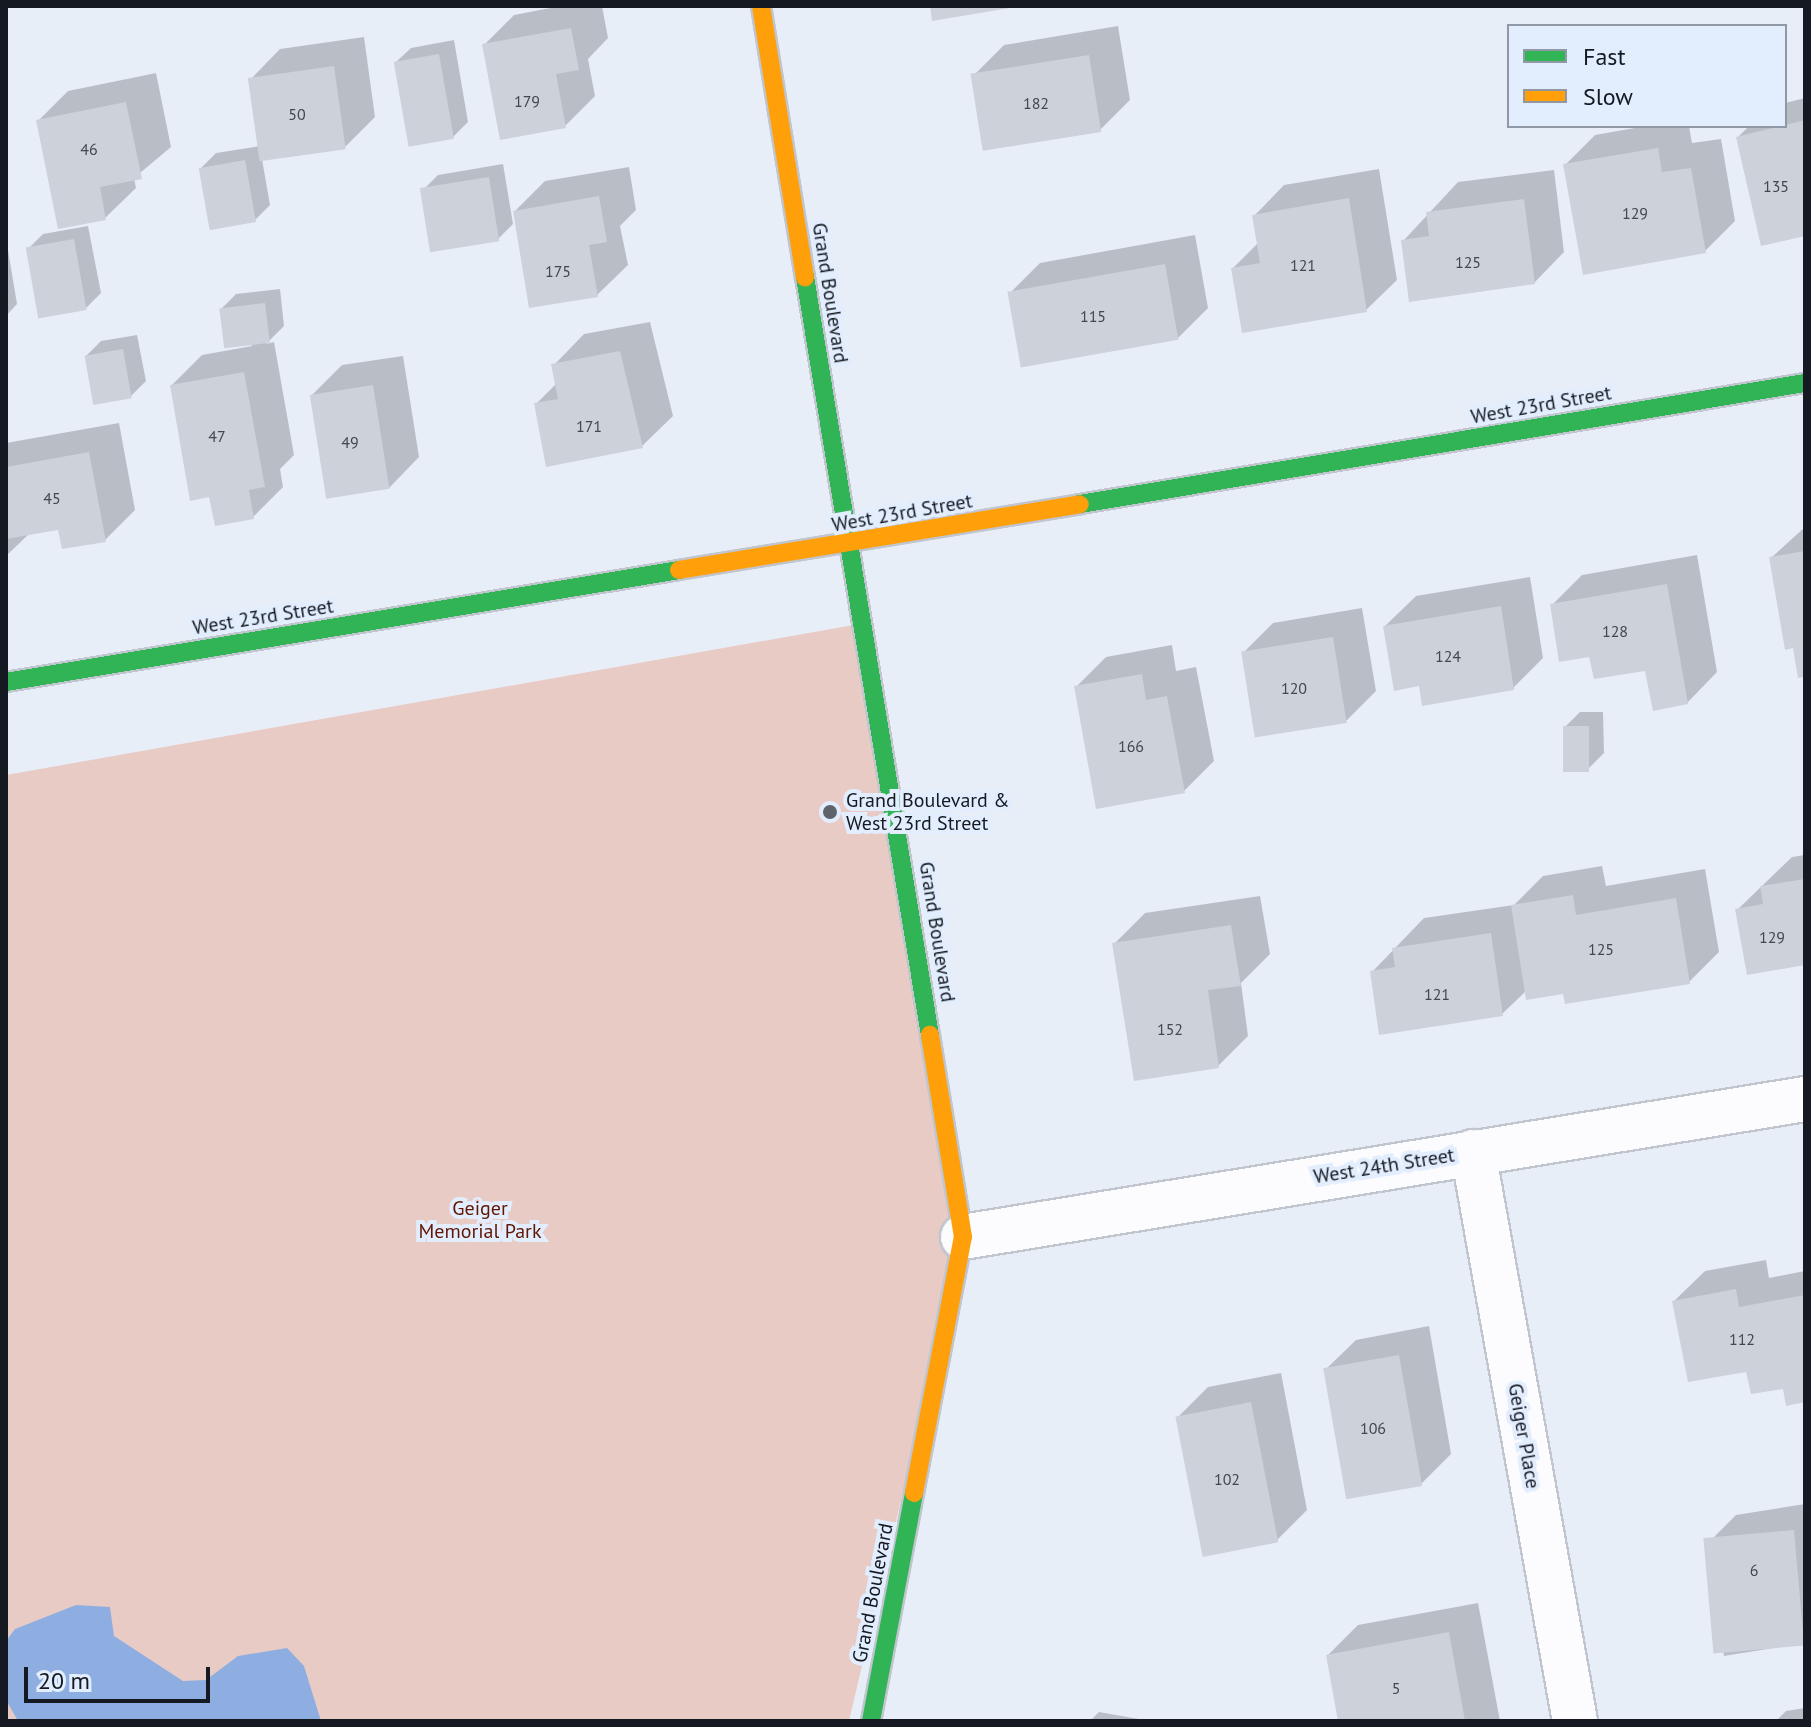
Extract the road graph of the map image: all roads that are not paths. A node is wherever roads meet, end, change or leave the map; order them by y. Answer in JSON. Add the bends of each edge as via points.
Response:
{"nodes":[{"id":1,"x":761,"y":6,"type":"edge"},
{"id":2,"x":1805,"y":383,"type":"edge"},
{"id":3,"x":849,"y":544,"type":"junction"},
{"id":4,"x":6,"y":682,"type":"edge"},
{"id":5,"x":1805,"y":1099,"type":"edge"},
{"id":6,"x":1473,"y":1152,"type":"junction"},
{"id":7,"x":963,"y":1237,"type":"junction"},
{"id":8,"x":871,"y":1721,"type":"edge"},
{"id":9,"x":1575,"y":1721,"type":"edge"}],
"edges":[{"from":1,"to":3,"type":"street","name":"Grand Boulevard"},
{"from":2,"to":3,"type":"street","name":"West 23rd Street"},
{"from":3,"to":4,"type":"street","name":"West 23rd Street"},
{"from":3,"to":7,"type":"street","name":"Grand Boulevard"},
{"from":5,"to":6,"type":"street","name":"West 24th Street"},
{"from":6,"to":7,"type":"street","name":"West 24th Street"},
{"from":6,"to":9,"type":"street","name":"Geiger Place"},
{"from":7,"to":8,"type":"street","name":"Grand Boulevard"}]}
